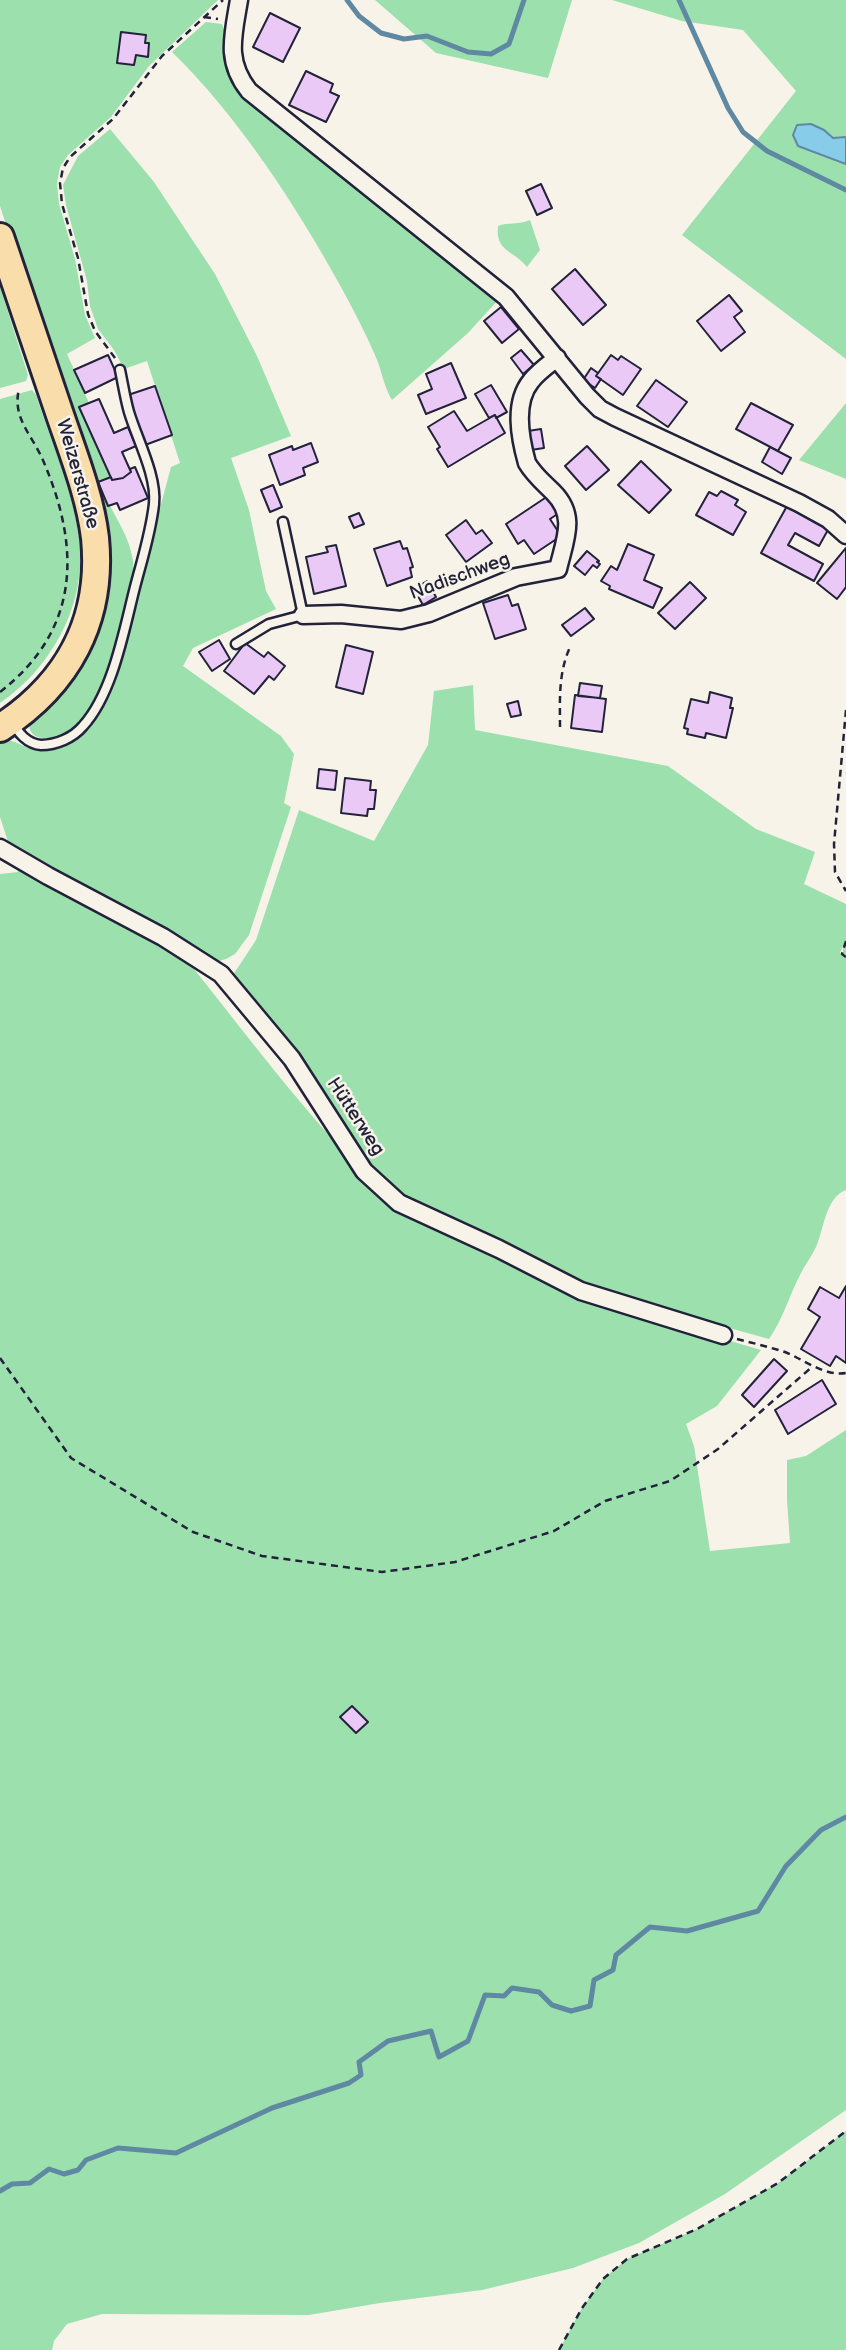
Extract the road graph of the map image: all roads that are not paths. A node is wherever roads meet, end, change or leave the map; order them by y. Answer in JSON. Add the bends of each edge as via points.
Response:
{"nodes":[{"id":1,"x":239,"y":0,"type":"edge"},
{"id":2,"x":0,"y":237,"type":"edge"},
{"id":3,"x":557,"y":358,"type":"junction"},
{"id":4,"x":120,"y":370,"type":"road end"},
{"id":5,"x":283,"y":522,"type":"dead end"},
{"id":6,"x":846,"y":535,"type":"edge"},
{"id":7,"x":303,"y":615,"type":"junction"},
{"id":8,"x":236,"y":644,"type":"dead end"},
{"id":9,"x":10,"y":725,"type":"edge"},
{"id":10,"x":0,"y":848,"type":"edge"},
{"id":11,"x":723,"y":1335,"type":"road end"}],
"edges":[{"from":1,"to":3,"type":"street","via":[[232,52],[236,72],[249,91],[485,278]]},
{"from":2,"to":9,"type":"main road","name":"Weizerstraße","via":[[73,456],[90,514],[96,563],[90,611],[77,645],[49,689]]},
{"from":3,"to":6,"type":"street","via":[[600,409],[799,503]]},
{"from":3,"to":7,"type":"street","name":"Nadischweg","via":[[531,381],[520,413],[527,463],[566,510],[568,527],[558,569],[516,577],[401,620]]},
{"from":4,"to":9,"type":"lane","via":[[155,496],[115,661],[94,711],[74,734],[40,745]]},
{"from":5,"to":7,"type":"lane"},
{"from":7,"to":8,"type":"lane","via":[[269,624]]},
{"from":10,"to":11,"type":"street","name":"Hütterweg","via":[[221,974],[292,1059],[364,1171],[399,1203],[581,1291]]}]}
